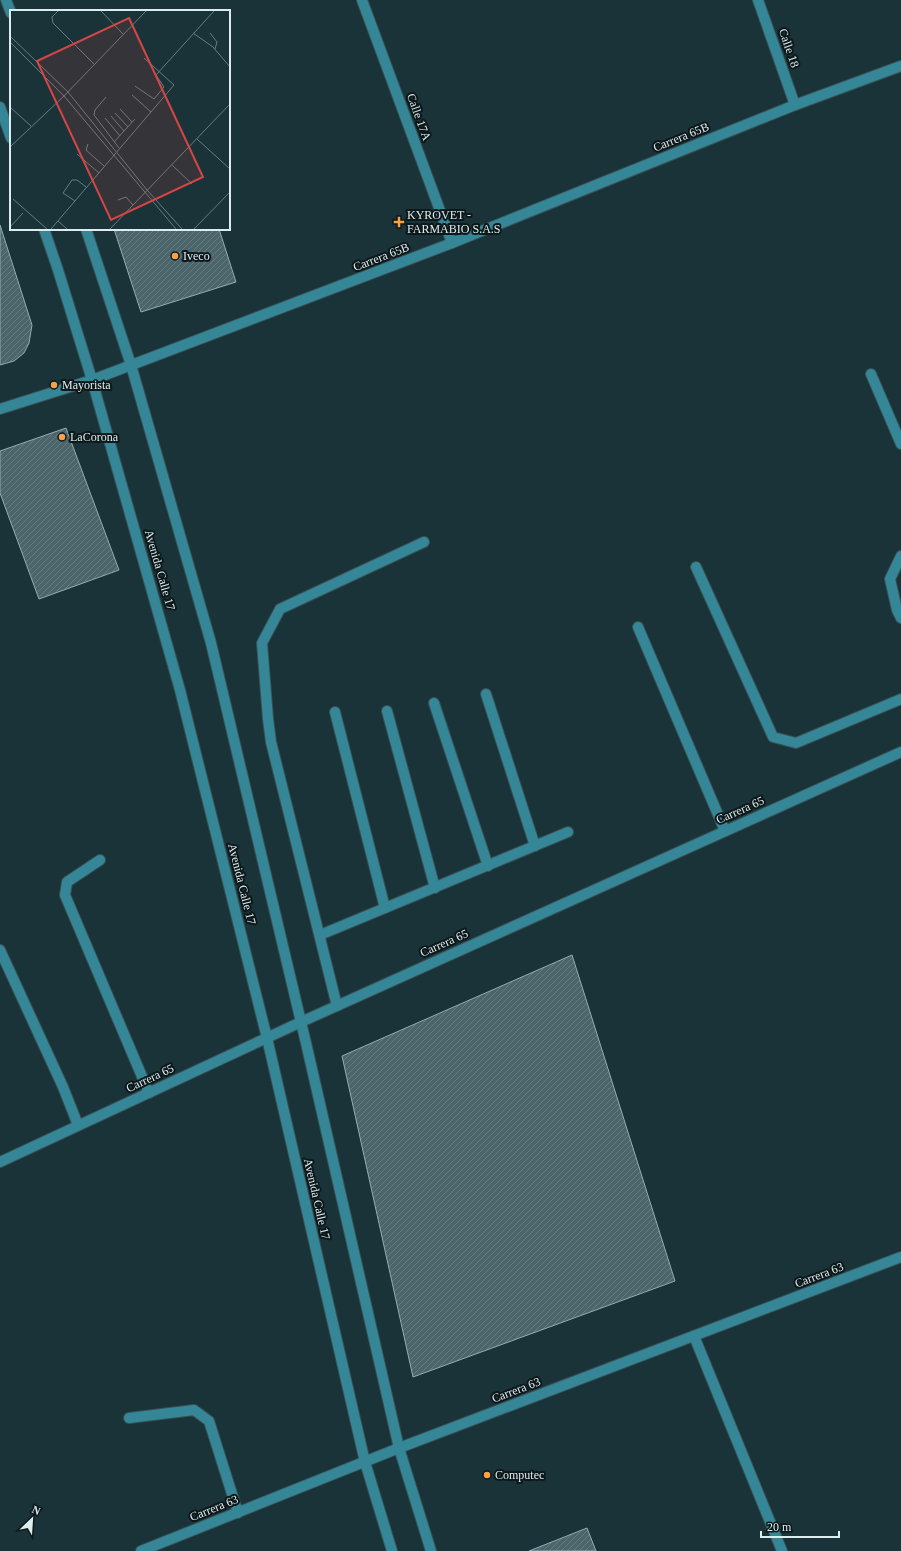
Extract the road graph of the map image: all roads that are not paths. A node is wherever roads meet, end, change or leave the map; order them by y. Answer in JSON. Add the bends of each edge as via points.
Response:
{"nodes":[{"id":1,"x":6,"y":0,"type":"edge"},
{"id":2,"x":362,"y":0,"type":"edge"},
{"id":3,"x":758,"y":0,"type":"edge"},
{"id":4,"x":10,"y":10,"type":"edge"},
{"id":5,"x":901,"y":66,"type":"edge"},
{"id":6,"x":794,"y":105,"type":"junction"},
{"id":7,"x":0,"y":107,"type":"edge"},
{"id":8,"x":10,"y":135,"type":"edge"},
{"id":9,"x":44,"y":230,"type":"edge"},
{"id":10,"x":86,"y":230,"type":"edge"},
{"id":11,"x":452,"y":243,"type":"junction"},
{"id":12,"x":131,"y":366,"type":"junction"},
{"id":13,"x":871,"y":374,"type":"dead end"},
{"id":14,"x":92,"y":380,"type":"junction"},
{"id":15,"x":0,"y":409,"type":"edge"},
{"id":16,"x":901,"y":444,"type":"edge"},
{"id":17,"x":424,"y":542,"type":"dead end"},
{"id":18,"x":901,"y":556,"type":"edge"},
{"id":19,"x":696,"y":567,"type":"dead end"},
{"id":20,"x":901,"y":618,"type":"edge"},
{"id":21,"x":638,"y":627,"type":"dead end"},
{"id":22,"x":486,"y":694,"type":"dead end"},
{"id":23,"x":901,"y":699,"type":"edge"},
{"id":24,"x":434,"y":703,"type":"dead end"},
{"id":25,"x":387,"y":711,"type":"dead end"},
{"id":26,"x":335,"y":712,"type":"dead end"},
{"id":27,"x":901,"y":752,"type":"edge"},
{"id":28,"x":725,"y":831,"type":"junction"},
{"id":29,"x":568,"y":832,"type":"dead end"},
{"id":30,"x":535,"y":846,"type":"junction"},
{"id":31,"x":100,"y":860,"type":"dead end"},
{"id":32,"x":488,"y":866,"type":"junction"},
{"id":33,"x":435,"y":888,"type":"junction"},
{"id":34,"x":385,"y":908,"type":"junction"},
{"id":35,"x":320,"y":935,"type":"junction"},
{"id":36,"x":0,"y":950,"type":"edge"},
{"id":37,"x":337,"y":1006,"type":"junction"},
{"id":38,"x":301,"y":1022,"type":"junction"},
{"id":39,"x":267,"y":1038,"type":"junction"},
{"id":40,"x":149,"y":1092,"type":"junction"},
{"id":41,"x":78,"y":1125,"type":"junction"},
{"id":42,"x":0,"y":1162,"type":"edge"},
{"id":43,"x":901,"y":1258,"type":"edge"},
{"id":44,"x":694,"y":1336,"type":"junction"},
{"id":45,"x":129,"y":1418,"type":"dead end"},
{"id":46,"x":399,"y":1448,"type":"junction"},
{"id":47,"x":365,"y":1462,"type":"junction"},
{"id":48,"x":238,"y":1513,"type":"junction"},
{"id":49,"x":141,"y":1551,"type":"edge"},
{"id":50,"x":392,"y":1551,"type":"edge"},
{"id":51,"x":431,"y":1551,"type":"edge"},
{"id":52,"x":782,"y":1551,"type":"edge"}],
"edges":[{"from":1,"to":4,"type":"street"},
{"from":2,"to":11,"type":"street","name":"Calle 17A"},
{"from":3,"to":6,"type":"street","name":"Calle 18"},
{"from":5,"to":6,"type":"street","name":"Carrera 65B"},
{"from":6,"to":11,"type":"street","name":"Carrera 65B"},
{"from":7,"to":8,"type":"street"},
{"from":9,"to":14,"type":"street","name":"Avenida Calle 17"},
{"from":10,"to":12,"type":"street","name":"Avenida Calle 17"},
{"from":11,"to":12,"type":"street","name":"Carrera 65B"},
{"from":12,"to":14,"type":"street","name":"Carrera 65B"},
{"from":12,"to":38,"type":"street","name":"Avenida Calle 17","via":[[211,643]]},
{"from":13,"to":16,"type":"street"},
{"from":14,"to":15,"type":"street","name":"Carrera 65B"},
{"from":14,"to":39,"type":"street","name":"Avenida Calle 17","via":[[180,690]]},
{"from":17,"to":35,"type":"street","via":[[280,609],[262,643],[272,742]]},
{"from":18,"to":20,"type":"street","via":[[890,579]]},
{"from":19,"to":23,"type":"street","via":[[773,737],[796,743]]},
{"from":21,"to":28,"type":"street"},
{"from":22,"to":30,"type":"street"},
{"from":24,"to":32,"type":"street"},
{"from":25,"to":33,"type":"street"},
{"from":26,"to":34,"type":"street"},
{"from":27,"to":28,"type":"street","name":"Carrera 65"},
{"from":28,"to":37,"type":"street","name":"Carrera 65"},
{"from":29,"to":30,"type":"street"},
{"from":30,"to":32,"type":"street"},
{"from":31,"to":40,"type":"street","via":[[67,882],[64,895]]},
{"from":32,"to":33,"type":"street"},
{"from":33,"to":34,"type":"street"},
{"from":34,"to":35,"type":"street"},
{"from":35,"to":37,"type":"street"},
{"from":36,"to":41,"type":"street"},
{"from":37,"to":38,"type":"street","name":"Carrera 65"},
{"from":38,"to":39,"type":"street","name":"Carrera 65"},
{"from":38,"to":46,"type":"street","name":"Avenida Calle 17"},
{"from":39,"to":40,"type":"street","name":"Carrera 65"},
{"from":39,"to":47,"type":"street","name":"Avenida Calle 17"},
{"from":40,"to":41,"type":"street","name":"Carrera 65"},
{"from":41,"to":42,"type":"street","name":"Carrera 65"},
{"from":43,"to":44,"type":"street","name":"Carrera 63"},
{"from":44,"to":46,"type":"street","name":"Carrera 63"},
{"from":44,"to":52,"type":"street"},
{"from":45,"to":48,"type":"street","via":[[194,1410],[209,1421]]},
{"from":46,"to":47,"type":"street","name":"Carrera 63"},
{"from":46,"to":51,"type":"street","name":"Avenida Calle 17"},
{"from":47,"to":48,"type":"street","name":"Carrera 63"},
{"from":47,"to":50,"type":"street","name":"Avenida Calle 17"},
{"from":48,"to":49,"type":"street","name":"Carrera 63"}]}
